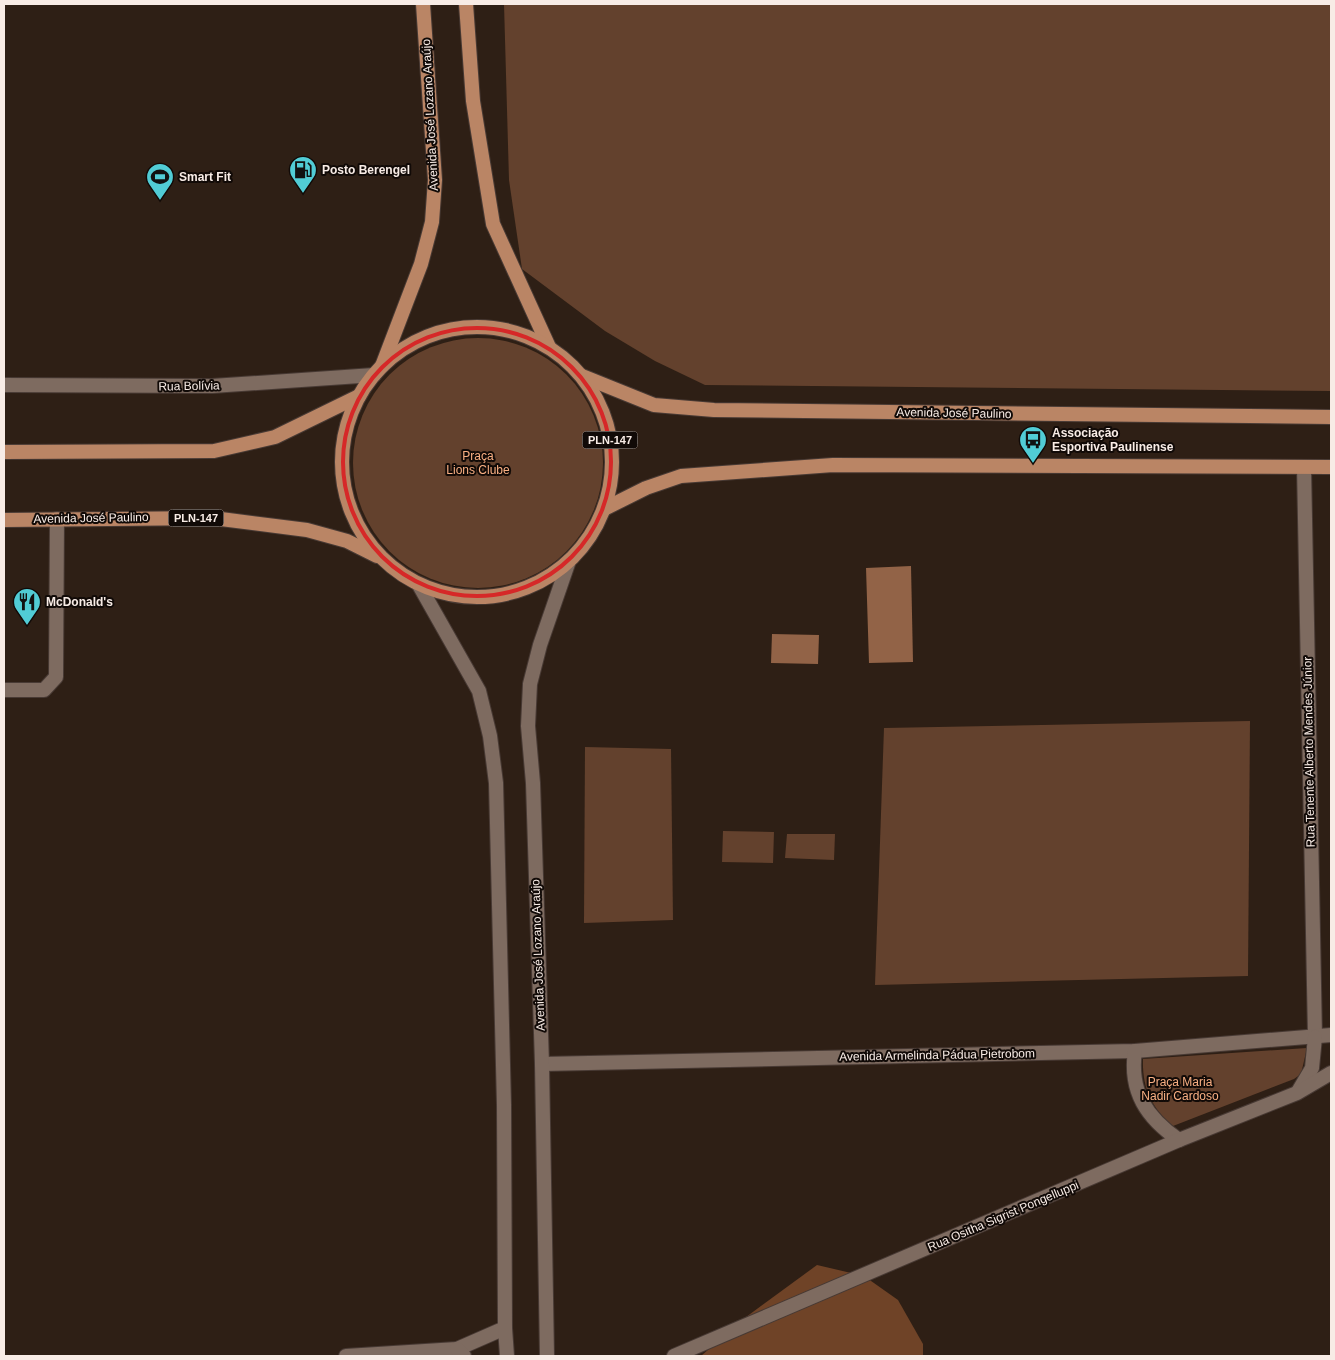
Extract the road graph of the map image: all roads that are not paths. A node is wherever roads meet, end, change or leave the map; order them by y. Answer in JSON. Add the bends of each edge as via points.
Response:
{"nodes":[{"id":1,"x":423,"y":4,"type":"edge"},
{"id":2,"x":466,"y":4,"type":"edge"},
{"id":3,"x":549,"y":347,"type":"junction"},
{"id":4,"x":377,"y":371,"type":"junction"},
{"id":5,"x":582,"y":376,"type":"junction"},
{"id":6,"x":4,"y":385,"type":"edge"},
{"id":7,"x":359,"y":396,"type":"junction"},
{"id":8,"x":1331,"y":417,"type":"edge"},
{"id":9,"x":4,"y":452,"type":"edge"},
{"id":10,"x":1304,"y":467,"type":"junction"},
{"id":11,"x":1331,"y":467,"type":"edge"},
{"id":12,"x":604,"y":509,"type":"junction"},
{"id":13,"x":56,"y":519,"type":"junction"},
{"id":14,"x":4,"y":520,"type":"edge"},
{"id":15,"x":382,"y":559,"type":"junction"},
{"id":16,"x":570,"y":561,"type":"junction"},
{"id":17,"x":419,"y":585,"type":"junction"},
{"id":18,"x":4,"y":690,"type":"edge"},
{"id":19,"x":1331,"y":1036,"type":"edge"},
{"id":20,"x":1315,"y":1037,"type":"junction"},
{"id":21,"x":1134,"y":1051,"type":"junction"},
{"id":22,"x":542,"y":1064,"type":"junction"},
{"id":23,"x":1331,"y":1073,"type":"edge"},
{"id":24,"x":1297,"y":1092,"type":"junction"},
{"id":25,"x":1179,"y":1140,"type":"junction"},
{"id":26,"x":505,"y":1328,"type":"junction"},
{"id":27,"x":460,"y":1353,"type":"edge"},
{"id":28,"x":346,"y":1356,"type":"edge"},
{"id":29,"x":507,"y":1356,"type":"edge"},
{"id":30,"x":547,"y":1356,"type":"edge"},
{"id":31,"x":674,"y":1356,"type":"edge"}],
"edges":[{"from":1,"to":4,"type":"main road","name":"Avenida José Lozano Araújo","via":[[435,180],[432,222],[421,264]]},
{"from":2,"to":3,"type":"main road","via":[[473,101],[492,224]]},
{"from":3,"to":4,"type":"main road","number":"PLN-147","via":[[516,332],[480,327],[444,331],[410,344]]},
{"from":3,"to":5,"type":"main road","number":"PLN-147"},
{"from":4,"to":6,"type":"street","name":"Rua Bolívia","via":[[212,386]]},
{"from":4,"to":7,"type":"main road","number":"PLN-147"},
{"from":5,"to":8,"type":"main road","name":"Avenida José Paulino","via":[[654,405],[714,410]]},
{"from":5,"to":12,"type":"main road","number":"PLN-147","via":[[597,400],[610,444],[611,482]]},
{"from":7,"to":9,"type":"main road","number":"PLN-147","via":[[275,437],[214,451]]},
{"from":7,"to":15,"type":"main road","number":"PLN-147","via":[[346,429],[342,464],[347,499],[360,531]]},
{"from":10,"to":11,"type":"main road"},
{"from":10,"to":12,"type":"main road","via":[[833,465],[681,476],[646,488]]},
{"from":10,"to":20,"type":"street","name":"Rua Tenente Alberto Mendes Júnior"},
{"from":12,"to":16,"type":"main road","number":"PLN-147","via":[[587,540]]},
{"from":13,"to":14,"type":"main road","name":"Avenida José Paulino","number":"PLN-147"},
{"from":13,"to":15,"type":"main road","name":"Avenida José Paulino","number":"PLN-147","via":[[213,518],[307,530],[348,541]]},
{"from":13,"to":18,"type":"street","via":[[56,677],[44,690]]},
{"from":15,"to":17,"type":"main road","number":"PLN-147"},
{"from":16,"to":17,"type":"main road","number":"PLN-147","via":[[548,578],[498,596],[471,598],[444,594]]},
{"from":16,"to":22,"type":"street","name":"Avenida José Lozano Araújo","via":[[540,645],[530,684],[528,726],[533,783]]},
{"from":17,"to":26,"type":"street","via":[[479,691],[490,736],[496,784],[504,1097]]},
{"from":19,"to":20,"type":"street","name":"Avenida Armelinda Pádua Pietrobom"},
{"from":20,"to":21,"type":"street","name":"Avenida Armelinda Pádua Pietrobom"},
{"from":20,"to":24,"type":"street","name":"Rua Tenente Alberto Mendes Júnior","via":[[1312,1068]]},
{"from":21,"to":22,"type":"street","name":"Avenida Armelinda Pádua Pietrobom"},
{"from":21,"to":25,"type":"street","via":[[1134,1074],[1141,1103],[1154,1120]]},
{"from":22,"to":30,"type":"street","name":"Avenida José Lozano Araújo"},
{"from":23,"to":24,"type":"street","name":"Rua Ositha Sigrist Pongelluppi"},
{"from":24,"to":25,"type":"street","name":"Rua Ositha Sigrist Pongelluppi"},
{"from":25,"to":31,"type":"street","name":"Rua Ositha Sigrist Pongelluppi"},
{"from":26,"to":27,"type":"street"},
{"from":26,"to":29,"type":"street"},
{"from":27,"to":28,"type":"street"}]}
